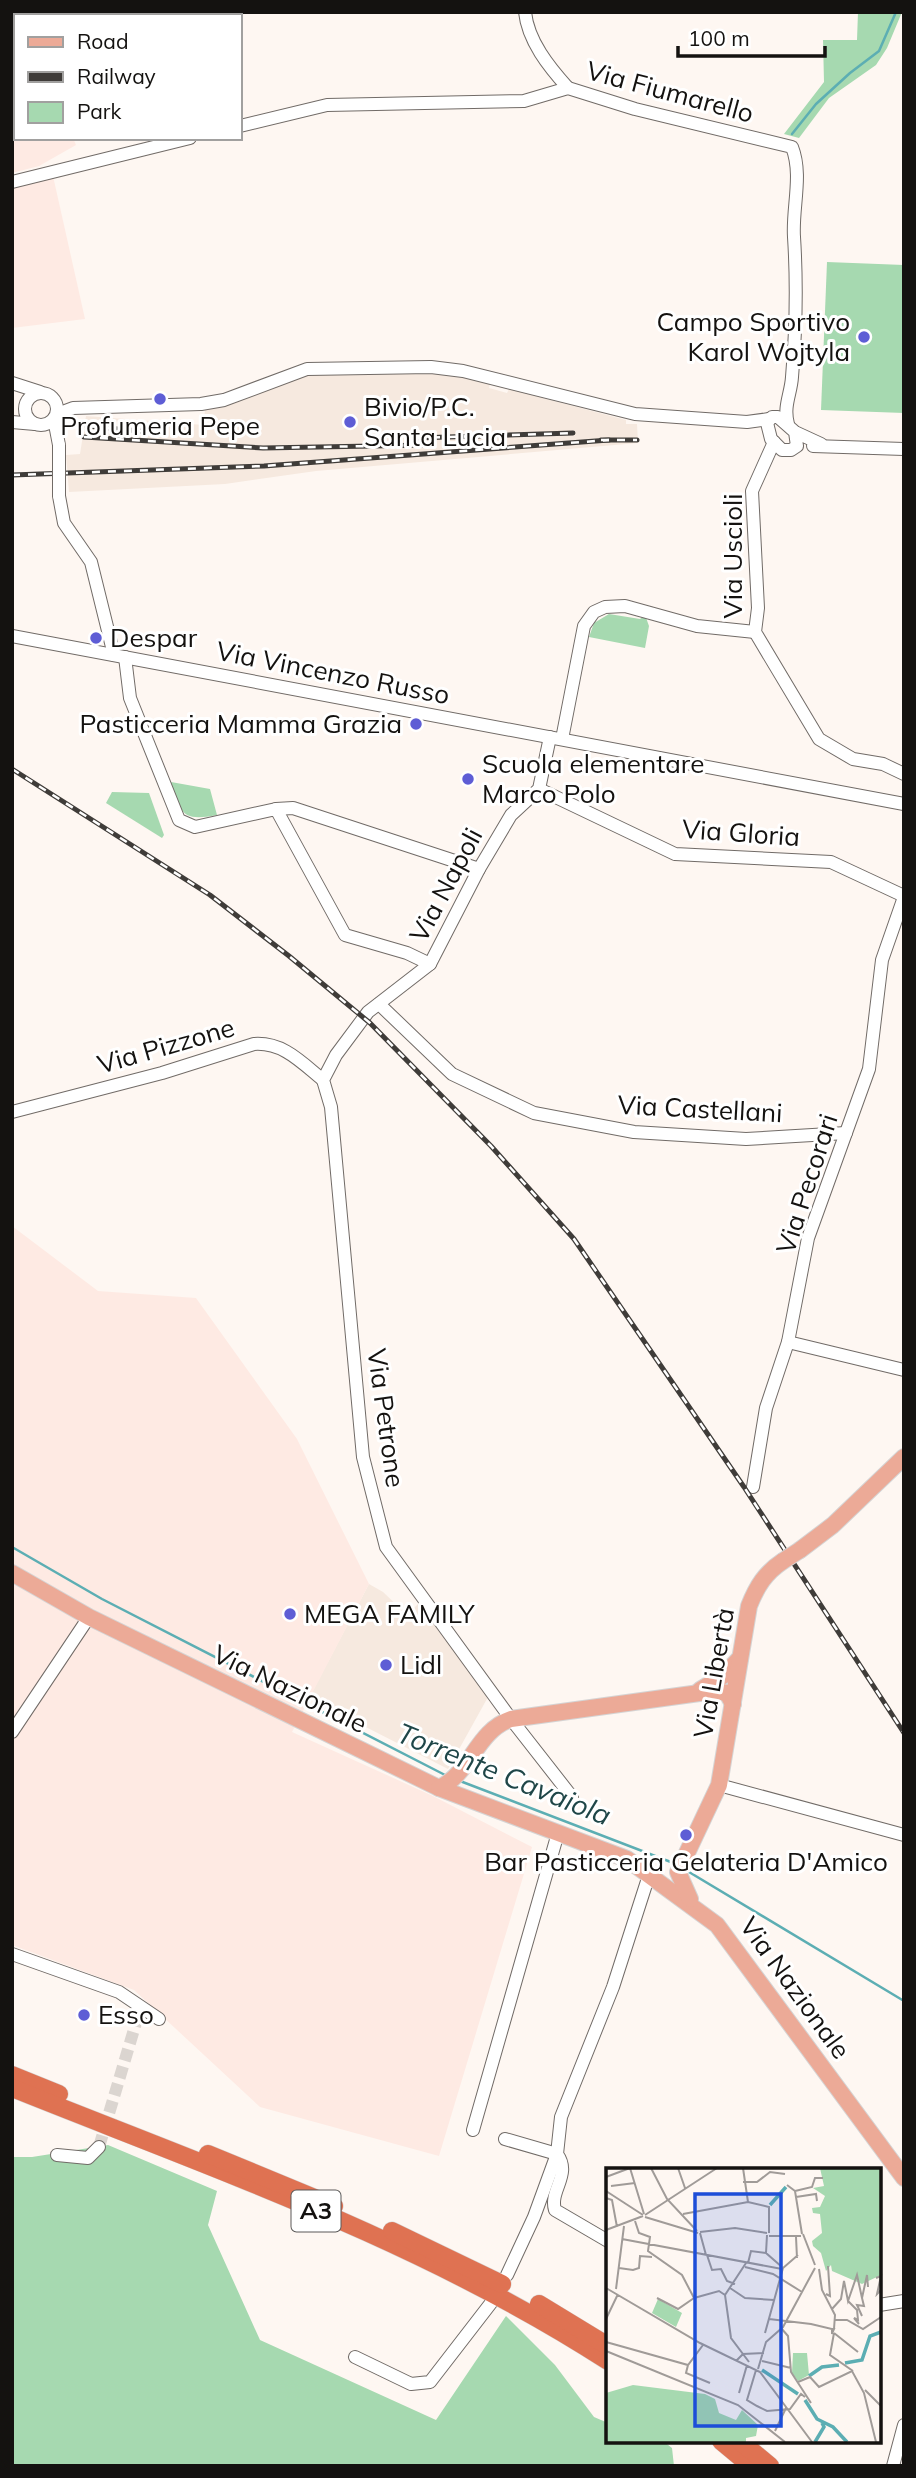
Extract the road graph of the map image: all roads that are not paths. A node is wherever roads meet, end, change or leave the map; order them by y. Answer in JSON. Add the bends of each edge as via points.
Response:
{"nodes":[{"id":1,"x":525,"y":12,"type":"edge"},
{"id":2,"x":568,"y":88,"type":"junction"},
{"id":3,"x":242,"y":126,"type":"edge"},
{"id":4,"x":182,"y":140,"type":"edge"},
{"id":5,"x":12,"y":181,"type":"edge"},
{"id":6,"x":12,"y":384,"type":"edge"},
{"id":7,"x":40,"y":392,"type":"junction"},
{"id":8,"x":54,"y":399,"type":"junction"},
{"id":9,"x":785,"y":407,"type":"junction"},
{"id":10,"x":72,"y":408,"type":"junction"},
{"id":11,"x":21,"y":409,"type":"edge"},
{"id":12,"x":56,"y":416,"type":"junction"},
{"id":13,"x":12,"y":422,"type":"edge"},
{"id":14,"x":38,"y":425,"type":"junction"},
{"id":15,"x":771,"y":428,"type":"junction"},
{"id":16,"x":791,"y":428,"type":"junction"},
{"id":17,"x":58,"y":442,"type":"junction"},
{"id":18,"x":821,"y":444,"type":"junction"},
{"id":19,"x":794,"y":449,"type":"junction"},
{"id":20,"x":904,"y":449,"type":"edge"},
{"id":21,"x":755,"y":632,"type":"junction"},
{"id":22,"x":12,"y":636,"type":"edge"},
{"id":23,"x":119,"y":656,"type":"junction"},
{"id":24,"x":556,"y":738,"type":"junction"},
{"id":25,"x":904,"y":774,"type":"edge"},
{"id":26,"x":539,"y":789,"type":"junction"},
{"id":27,"x":904,"y":804,"type":"edge"},
{"id":28,"x":276,"y":808,"type":"junction"},
{"id":29,"x":479,"y":869,"type":"junction"},
{"id":30,"x":904,"y":896,"type":"edge"},
{"id":31,"x":430,"y":964,"type":"junction"},
{"id":32,"x":379,"y":1004,"type":"junction"},
{"id":33,"x":323,"y":1080,"type":"junction"},
{"id":34,"x":12,"y":1112,"type":"edge"},
{"id":35,"x":846,"y":1133,"type":"junction"},
{"id":36,"x":788,"y":1342,"type":"junction"},
{"id":37,"x":904,"y":1370,"type":"edge"},
{"id":38,"x":904,"y":1457,"type":"edge"},
{"id":39,"x":753,"y":1487,"type":"dead end"},
{"id":40,"x":12,"y":1573,"type":"edge"},
{"id":41,"x":89,"y":1617,"type":"junction"},
{"id":42,"x":741,"y":1657,"type":"junction"},
{"id":43,"x":690,"y":1695,"type":"junction"},
{"id":44,"x":733,"y":1704,"type":"junction"},
{"id":45,"x":506,"y":1720,"type":"junction"},
{"id":46,"x":12,"y":1732,"type":"edge"},
{"id":47,"x":470,"y":1759,"type":"junction"},
{"id":48,"x":719,"y":1785,"type":"junction"},
{"id":49,"x":439,"y":1788,"type":"junction"},
{"id":50,"x":572,"y":1797,"type":"dead end"},
{"id":51,"x":472,"y":1802,"type":"junction"},
{"id":52,"x":558,"y":1833,"type":"junction"},
{"id":53,"x":904,"y":1835,"type":"edge"},
{"id":54,"x":650,"y":1872,"type":"junction"},
{"id":55,"x":678,"y":1872,"type":"junction"},
{"id":56,"x":694,"y":1905,"type":"junction"},
{"id":57,"x":12,"y":1954,"type":"edge"},
{"id":58,"x":137,"y":2001,"type":"junction"},
{"id":59,"x":138,"y":2016,"type":"tunnel mouth"},
{"id":60,"x":159,"y":2019,"type":"dead end"},
{"id":61,"x":12,"y":2075,"type":"edge"},
{"id":62,"x":12,"y":2088,"type":"edge"},
{"id":63,"x":473,"y":2130,"type":"dead end"},
{"id":64,"x":505,"y":2139,"type":"dead end"},
{"id":65,"x":99,"y":2147,"type":"dead end"},
{"id":66,"x":557,"y":2154,"type":"junction"},
{"id":67,"x":57,"y":2155,"type":"dead end"},
{"id":68,"x":904,"y":2178,"type":"edge"},
{"id":69,"x":606,"y":2240,"type":"edge"},
{"id":70,"x":507,"y":2275,"type":"dead end"},
{"id":71,"x":904,"y":2301,"type":"edge"},
{"id":72,"x":491,"y":2303,"type":"dead end"},
{"id":73,"x":881,"y":2305,"type":"edge"},
{"id":74,"x":606,"y":2345,"type":"edge"},
{"id":75,"x":355,"y":2357,"type":"dead end"},
{"id":76,"x":606,"y":2360,"type":"edge"},
{"id":77,"x":904,"y":2425,"type":"edge"},
{"id":78,"x":723,"y":2443,"type":"edge"},
{"id":79,"x":742,"y":2443,"type":"edge"},
{"id":80,"x":751,"y":2466,"type":"edge"},
{"id":81,"x":770,"y":2466,"type":"edge"},
{"id":82,"x":894,"y":2466,"type":"edge"}],
"edges":[{"from":1,"to":2,"type":"street","via":[[535,43]]},
{"from":2,"to":3,"type":"street","name":"Via Fiumarello","via":[[524,101],[327,105]]},
{"from":2,"to":9,"type":"street","name":"Via Fiumarello","via":[[792,147],[797,161],[797,258],[792,381]]},
{"from":4,"to":5,"type":"street"},
{"from":6,"to":7,"type":"street"},
{"from":6,"to":11,"type":"street"},
{"from":7,"to":8,"type":"street"},
{"from":7,"to":11,"type":"street","via":[[30,396]]},
{"from":8,"to":10,"type":"street"},
{"from":8,"to":12,"type":"street"},
{"from":9,"to":15,"type":"street","name":"Via Uscioli"},
{"from":9,"to":16,"type":"street"},
{"from":10,"to":12,"type":"street"},
{"from":10,"to":15,"type":"street","via":[[213,402],[307,369],[431,367],[635,414],[747,422]]},
{"from":11,"to":14,"type":"street"},
{"from":12,"to":14,"type":"street"},
{"from":12,"to":17,"type":"street"},
{"from":13,"to":14,"type":"street"},
{"from":14,"to":17,"type":"street"},
{"from":15,"to":16,"type":"street","via":[[783,419]]},
{"from":15,"to":19,"type":"street","via":[[782,450]]},
{"from":15,"to":21,"type":"street","name":"Via Uscioli","via":[[752,491],[758,608]]},
{"from":16,"to":18,"type":"street"},
{"from":16,"to":19,"type":"street","via":[[798,442]]},
{"from":17,"to":23,"type":"street","bridge":true,"via":[[64,523],[91,562]]},
{"from":18,"to":19,"type":"street"},
{"from":18,"to":20,"type":"street"},
{"from":21,"to":24,"type":"street","name":"Via Uscioli","via":[[697,625],[625,606],[594,612],[584,626]]},
{"from":21,"to":25,"type":"street","name":"Via Uscioli","via":[[820,739],[853,759],[883,764]]},
{"from":22,"to":23,"type":"street","name":"Via Vincenzo Russo"},
{"from":23,"to":24,"type":"street","name":"Via Vincenzo Russo"},
{"from":23,"to":28,"type":"street","via":[[130,698],[179,820],[195,827]]},
{"from":24,"to":26,"type":"street"},
{"from":24,"to":27,"type":"street"},
{"from":26,"to":29,"type":"street","name":"Via Napoli","via":[[511,815]]},
{"from":26,"to":30,"type":"street","name":"Via Gloria","via":[[674,854],[831,862]]},
{"from":28,"to":29,"type":"street","via":[[293,808]]},
{"from":28,"to":31,"type":"street","via":[[345,935]]},
{"from":29,"to":31,"type":"street","name":"Via Napoli"},
{"from":30,"to":35,"type":"street","name":"Via Pecorari","via":[[887,939],[869,1069]]},
{"from":31,"to":32,"type":"street","name":"Via Napoli"},
{"from":32,"to":33,"type":"street","via":[[344,1044]]},
{"from":32,"to":35,"type":"street","name":"Via Castellani","via":[[452,1074],[534,1113],[646,1133],[746,1139]]},
{"from":33,"to":34,"type":"street","name":"Via Pizzone","via":[[286,1050],[270,1043],[254,1044]]},
{"from":33,"to":45,"type":"street","name":"Via Petrone","via":[[331,1107],[363,1457],[386,1547]]},
{"from":35,"to":36,"type":"street","name":"Via Pecorari","via":[[808,1238]]},
{"from":36,"to":37,"type":"street"},
{"from":36,"to":39,"type":"street","name":"Via Pecorari","via":[[766,1408]]},
{"from":38,"to":42,"type":"main road","name":"Via Libertà","bridge":true,"via":[[833,1525],[770,1570],[757,1585]]},
{"from":40,"to":41,"type":"main road","name":"Via Nazionale"},
{"from":41,"to":46,"type":"street"},
{"from":41,"to":49,"type":"main road","name":"Via Nazionale"},
{"from":42,"to":43,"type":"main road","via":[[723,1676]]},
{"from":42,"to":44,"type":"main road","name":"Via Libertà"},
{"from":43,"to":44,"type":"main road","via":[[721,1690]]},
{"from":43,"to":45,"type":"main road"},
{"from":44,"to":48,"type":"main road","name":"Via Libertà"},
{"from":45,"to":47,"type":"main road","via":[[483,1739]]},
{"from":45,"to":50,"type":"street","name":"Via Petrone"},
{"from":47,"to":49,"type":"main road","via":[[451,1783]]},
{"from":47,"to":51,"type":"main road","via":[[467,1787]]},
{"from":48,"to":53,"type":"street"},
{"from":48,"to":55,"type":"main road","name":"Via Libertà"},
{"from":49,"to":51,"type":"main road","name":"Via Nazionale"},
{"from":51,"to":52,"type":"main road","name":"Via Nazionale"},
{"from":52,"to":54,"type":"main road","name":"Via Nazionale"},
{"from":52,"to":63,"type":"street"},
{"from":54,"to":55,"type":"main road"},
{"from":54,"to":56,"type":"main road","name":"Via Nazionale"},
{"from":54,"to":66,"type":"street","via":[[612,1987],[561,2117]]},
{"from":55,"to":56,"type":"main road"},
{"from":56,"to":68,"type":"main road","name":"Via Nazionale","via":[[728,1938]]},
{"from":57,"to":58,"type":"street"},
{"from":58,"to":59,"type":"street"},
{"from":58,"to":60,"type":"street"},
{"from":61,"to":74,"type":"highway","number":"A3","via":[[417,2241]]},
{"from":62,"to":76,"type":"highway","number":"A3","via":[[393,2244],[512,2302]]},
{"from":64,"to":66,"type":"street"},
{"from":65,"to":67,"type":"street","via":[[88,2158]]},
{"from":66,"to":69,"type":"street","via":[[563,2177],[555,2210]]},
{"from":66,"to":70,"type":"street"},
{"from":71,"to":73,"type":"street"},
{"from":72,"to":75,"type":"street","via":[[430,2382],[411,2384]]},
{"from":77,"to":82,"type":"street"},
{"from":78,"to":80,"type":"highway"},
{"from":79,"to":81,"type":"highway"}]}
